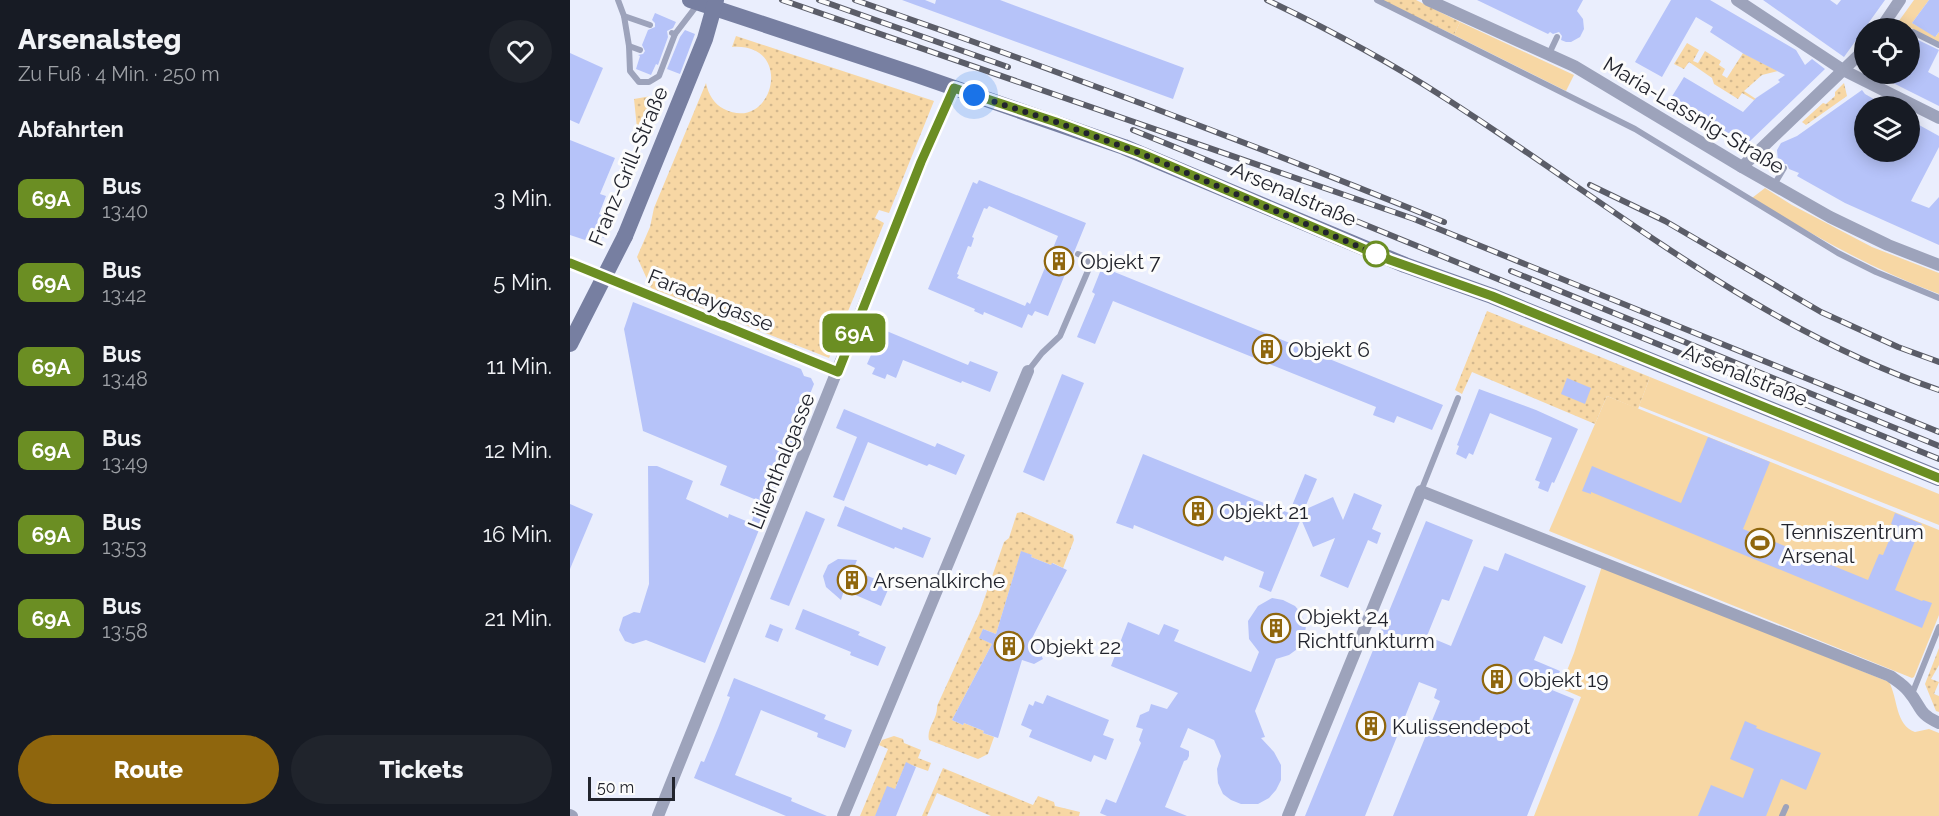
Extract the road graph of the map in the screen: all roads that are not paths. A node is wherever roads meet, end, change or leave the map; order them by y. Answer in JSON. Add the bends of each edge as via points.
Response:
{"nodes":[{"id":1,"x":618,"y":0,"type":"edge"},
{"id":2,"x":1377,"y":0,"type":"edge"},
{"id":3,"x":1428,"y":0,"type":"edge"},
{"id":4,"x":1737,"y":0,"type":"edge"},
{"id":5,"x":1900,"y":0,"type":"edge"},
{"id":6,"x":702,"y":1,"type":"edge"},
{"id":7,"x":624,"y":16,"type":"junction"},
{"id":8,"x":1890,"y":18,"type":"edge"},
{"id":9,"x":650,"y":25,"type":"dead end"},
{"id":10,"x":1920,"y":36,"type":"edge"},
{"id":11,"x":1557,"y":37,"type":"dead end"},
{"id":12,"x":1939,"y":45,"type":"edge"},
{"id":13,"x":629,"y":46,"type":"junction"},
{"id":14,"x":640,"y":50,"type":"dead end"},
{"id":15,"x":1549,"y":54,"type":"junction"},
{"id":16,"x":1854,"y":60,"type":"edge"},
{"id":17,"x":1844,"y":70,"type":"junction"},
{"id":18,"x":954,"y":88,"type":"junction"},
{"id":19,"x":1939,"y":118,"type":"edge"},
{"id":20,"x":1742,"y":167,"type":"junction"},
{"id":21,"x":1784,"y":168,"type":"dead end"},
{"id":22,"x":1774,"y":185,"type":"junction"},
{"id":23,"x":1078,"y":254,"type":"dead end"},
{"id":24,"x":570,"y":263,"type":"edge"},
{"id":25,"x":1939,"y":265,"type":"edge"},
{"id":26,"x":604,"y":277,"type":"junction"},
{"id":27,"x":1939,"y":298,"type":"edge"},
{"id":28,"x":570,"y":344,"type":"edge"},
{"id":29,"x":1028,"y":371,"type":"joint"},
{"id":30,"x":838,"y":372,"type":"junction"},
{"id":31,"x":1458,"y":398,"type":"dead end"},
{"id":32,"x":1939,"y":478,"type":"edge"},
{"id":33,"x":1421,"y":491,"type":"junction"},
{"id":34,"x":1939,"y":627,"type":"edge"},
{"id":35,"x":1912,"y":694,"type":"junction"},
{"id":36,"x":1939,"y":723,"type":"edge"},
{"id":37,"x":1786,"y":807,"type":"dead end"},
{"id":38,"x":658,"y":816,"type":"edge"},
{"id":39,"x":843,"y":816,"type":"edge"},
{"id":40,"x":1288,"y":816,"type":"edge"},
{"id":41,"x":1782,"y":816,"type":"edge"}],
"edges":[{"from":1,"to":7,"type":"lane"},
{"from":2,"to":27,"type":"lane","via":[[1635,129],[1838,253]]},
{"from":3,"to":15,"type":"street","name":"Maria-Lassnig-Straße"},
{"from":4,"to":17,"type":"street"},
{"from":5,"to":8,"type":"street"},
{"from":6,"to":13,"type":"lane","via":[[673,33],[659,76],[639,82],[630,71]]},
{"from":6,"to":18,"type":"main road","name":"Arsenalstraße"},
{"from":6,"to":26,"type":"main road","name":"Franz-Grill-Straße","bridge":true,"via":[[705,39],[625,236]]},
{"from":7,"to":9,"type":"lane"},
{"from":7,"to":13,"type":"lane"},
{"from":10,"to":12,"type":"lane"},
{"from":11,"to":15,"type":"lane"},
{"from":13,"to":14,"type":"lane"},
{"from":15,"to":20,"type":"street","name":"Maria-Lassnig-Straße"},
{"from":16,"to":17,"type":"street"},
{"from":17,"to":19,"type":"street"},
{"from":17,"to":20,"type":"street"},
{"from":18,"to":30,"type":"street","name":"Lilienthalgasse"},
{"from":18,"to":32,"type":"main road","name":"Arsenalstraße","via":[[1140,153],[1405,265],[1492,296]]},
{"from":20,"to":22,"type":"street","name":"Maria-Lassnig-Straße"},
{"from":21,"to":22,"type":"lane"},
{"from":22,"to":25,"type":"street","name":"Maria-Lassnig-Straße","via":[[1830,217]]},
{"from":23,"to":29,"type":"lane","via":[[1086,257],[1090,266],[1060,336]]},
{"from":24,"to":26,"type":"street","name":"Faradaygasse"},
{"from":26,"to":28,"type":"main road","name":"Franz-Grill-Straße"},
{"from":26,"to":30,"type":"street","name":"Faradaygasse"},
{"from":29,"to":39,"type":"street"},
{"from":30,"to":38,"type":"street","name":"Lilienthalgasse"},
{"from":31,"to":33,"type":"lane"},
{"from":33,"to":35,"type":"street","via":[[1890,676]]},
{"from":33,"to":40,"type":"street"},
{"from":34,"to":35,"type":"lane"},
{"from":35,"to":36,"type":"street","via":[[1917,707]]},
{"from":37,"to":41,"type":"lane"}]}
